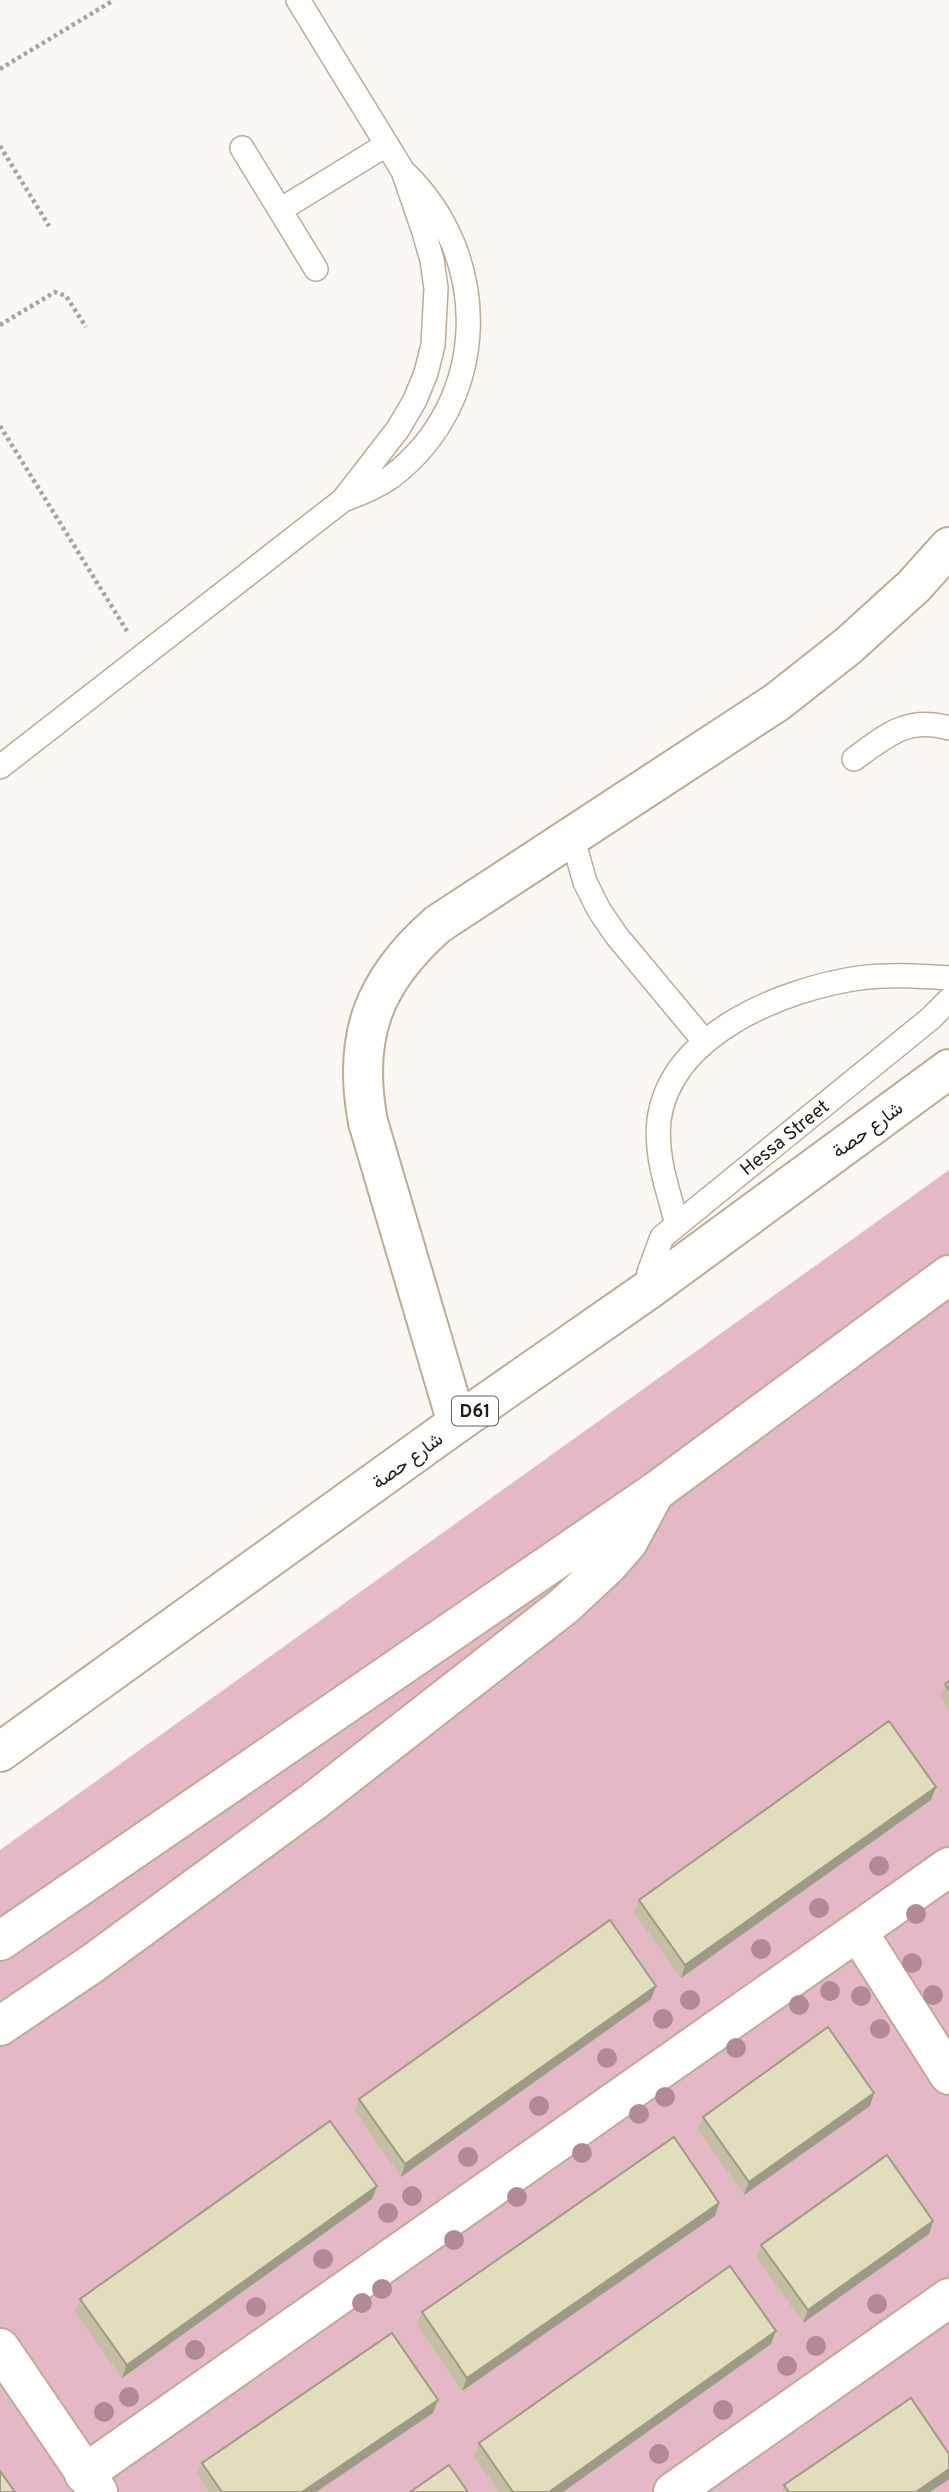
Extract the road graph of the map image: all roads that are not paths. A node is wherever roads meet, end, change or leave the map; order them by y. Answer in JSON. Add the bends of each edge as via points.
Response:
{"nodes":[{"id":1,"x":298,"y":0,"type":"edge"},
{"id":2,"x":386,"y":145,"type":"junction"},
{"id":3,"x":242,"y":148,"type":"dead end"},
{"id":4,"x":402,"y":171,"type":"junction"},
{"id":5,"x":279,"y":210,"type":"junction"},
{"id":6,"x":316,"y":269,"type":"dead end"},
{"id":7,"x":343,"y":500,"type":"junction"},
{"id":8,"x":949,"y":547,"type":"edge"},
{"id":9,"x":949,"y":729,"type":"edge"},
{"id":10,"x":854,"y":760,"type":"dead end"},
{"id":11,"x":0,"y":767,"type":"edge"},
{"id":12,"x":572,"y":836,"type":"junction"},
{"id":13,"x":949,"y":978,"type":"edge"},
{"id":14,"x":949,"y":1000,"type":"edge"},
{"id":15,"x":705,"y":1042,"type":"junction"},
{"id":16,"x":949,"y":1069,"type":"edge"},
{"id":17,"x":677,"y":1224,"type":"junction"},
{"id":18,"x":949,"y":1275,"type":"edge"},
{"id":19,"x":648,"y":1290,"type":"junction"},
{"id":20,"x":457,"y":1423,"type":"junction"},
{"id":21,"x":655,"y":1492,"type":"junction"},
{"id":22,"x":0,"y":1752,"type":"edge"},
{"id":23,"x":949,"y":1867,"type":"edge"},
{"id":24,"x":858,"y":1932,"type":"junction"},
{"id":25,"x":0,"y":1941,"type":"edge"},
{"id":26,"x":0,"y":2026,"type":"edge"},
{"id":27,"x":949,"y":2075,"type":"edge"},
{"id":28,"x":949,"y":2298,"type":"edge"},
{"id":29,"x":0,"y":2348,"type":"edge"},
{"id":30,"x":91,"y":2483,"type":"edge"},
{"id":31,"x":673,"y":2492,"type":"edge"}],
"edges":[{"from":1,"to":2,"type":"lane"},
{"from":2,"to":4,"type":"lane"},
{"from":2,"to":5,"type":"lane"},
{"from":3,"to":5,"type":"lane"},
{"from":4,"to":7,"type":"lane","via":[[432,260],[436,288],[433,345],[426,373],[398,429]]},
{"from":4,"to":7,"type":"lane","via":[[435,208],[459,258],[469,313],[463,371],[454,398],[423,446],[391,477]]},
{"from":5,"to":6,"type":"lane"},
{"from":7,"to":11,"type":"lane"},
{"from":8,"to":12,"type":"street","via":[[848,646],[777,702]]},
{"from":9,"to":10,"type":"lane","via":[[935,724],[901,728]]},
{"from":12,"to":15,"type":"lane","via":[[585,882],[599,909]]},
{"from":12,"to":20,"type":"street","via":[[420,939],[390,976],[366,1032],[362,1093],[368,1122]]},
{"from":13,"to":15,"type":"lane","via":[[858,978],[810,990],[762,1006]]},
{"from":14,"to":17,"type":"lane","name":"Hessa Street"},
{"from":15,"to":17,"type":"lane","via":[[674,1079],[659,1118],[660,1159]]},
{"from":16,"to":19,"type":"street","name":"شارع حصة","number":"D61"},
{"from":17,"to":19,"type":"lane","name":"Hessa Street","via":[[662,1237],[654,1254]]},
{"from":18,"to":21,"type":"street"},
{"from":19,"to":20,"type":"street","name":"شارع حصة","number":"D61"},
{"from":20,"to":22,"type":"street","name":"شارع حصة","number":"D61"},
{"from":21,"to":25,"type":"street"},
{"from":21,"to":26,"type":"street","via":[[628,1542],[564,1606],[314,1801],[93,1964]]},
{"from":23,"to":24,"type":"street"},
{"from":24,"to":27,"type":"street"},
{"from":24,"to":30,"type":"street"},
{"from":28,"to":31,"type":"street"},
{"from":29,"to":30,"type":"street"}]}
